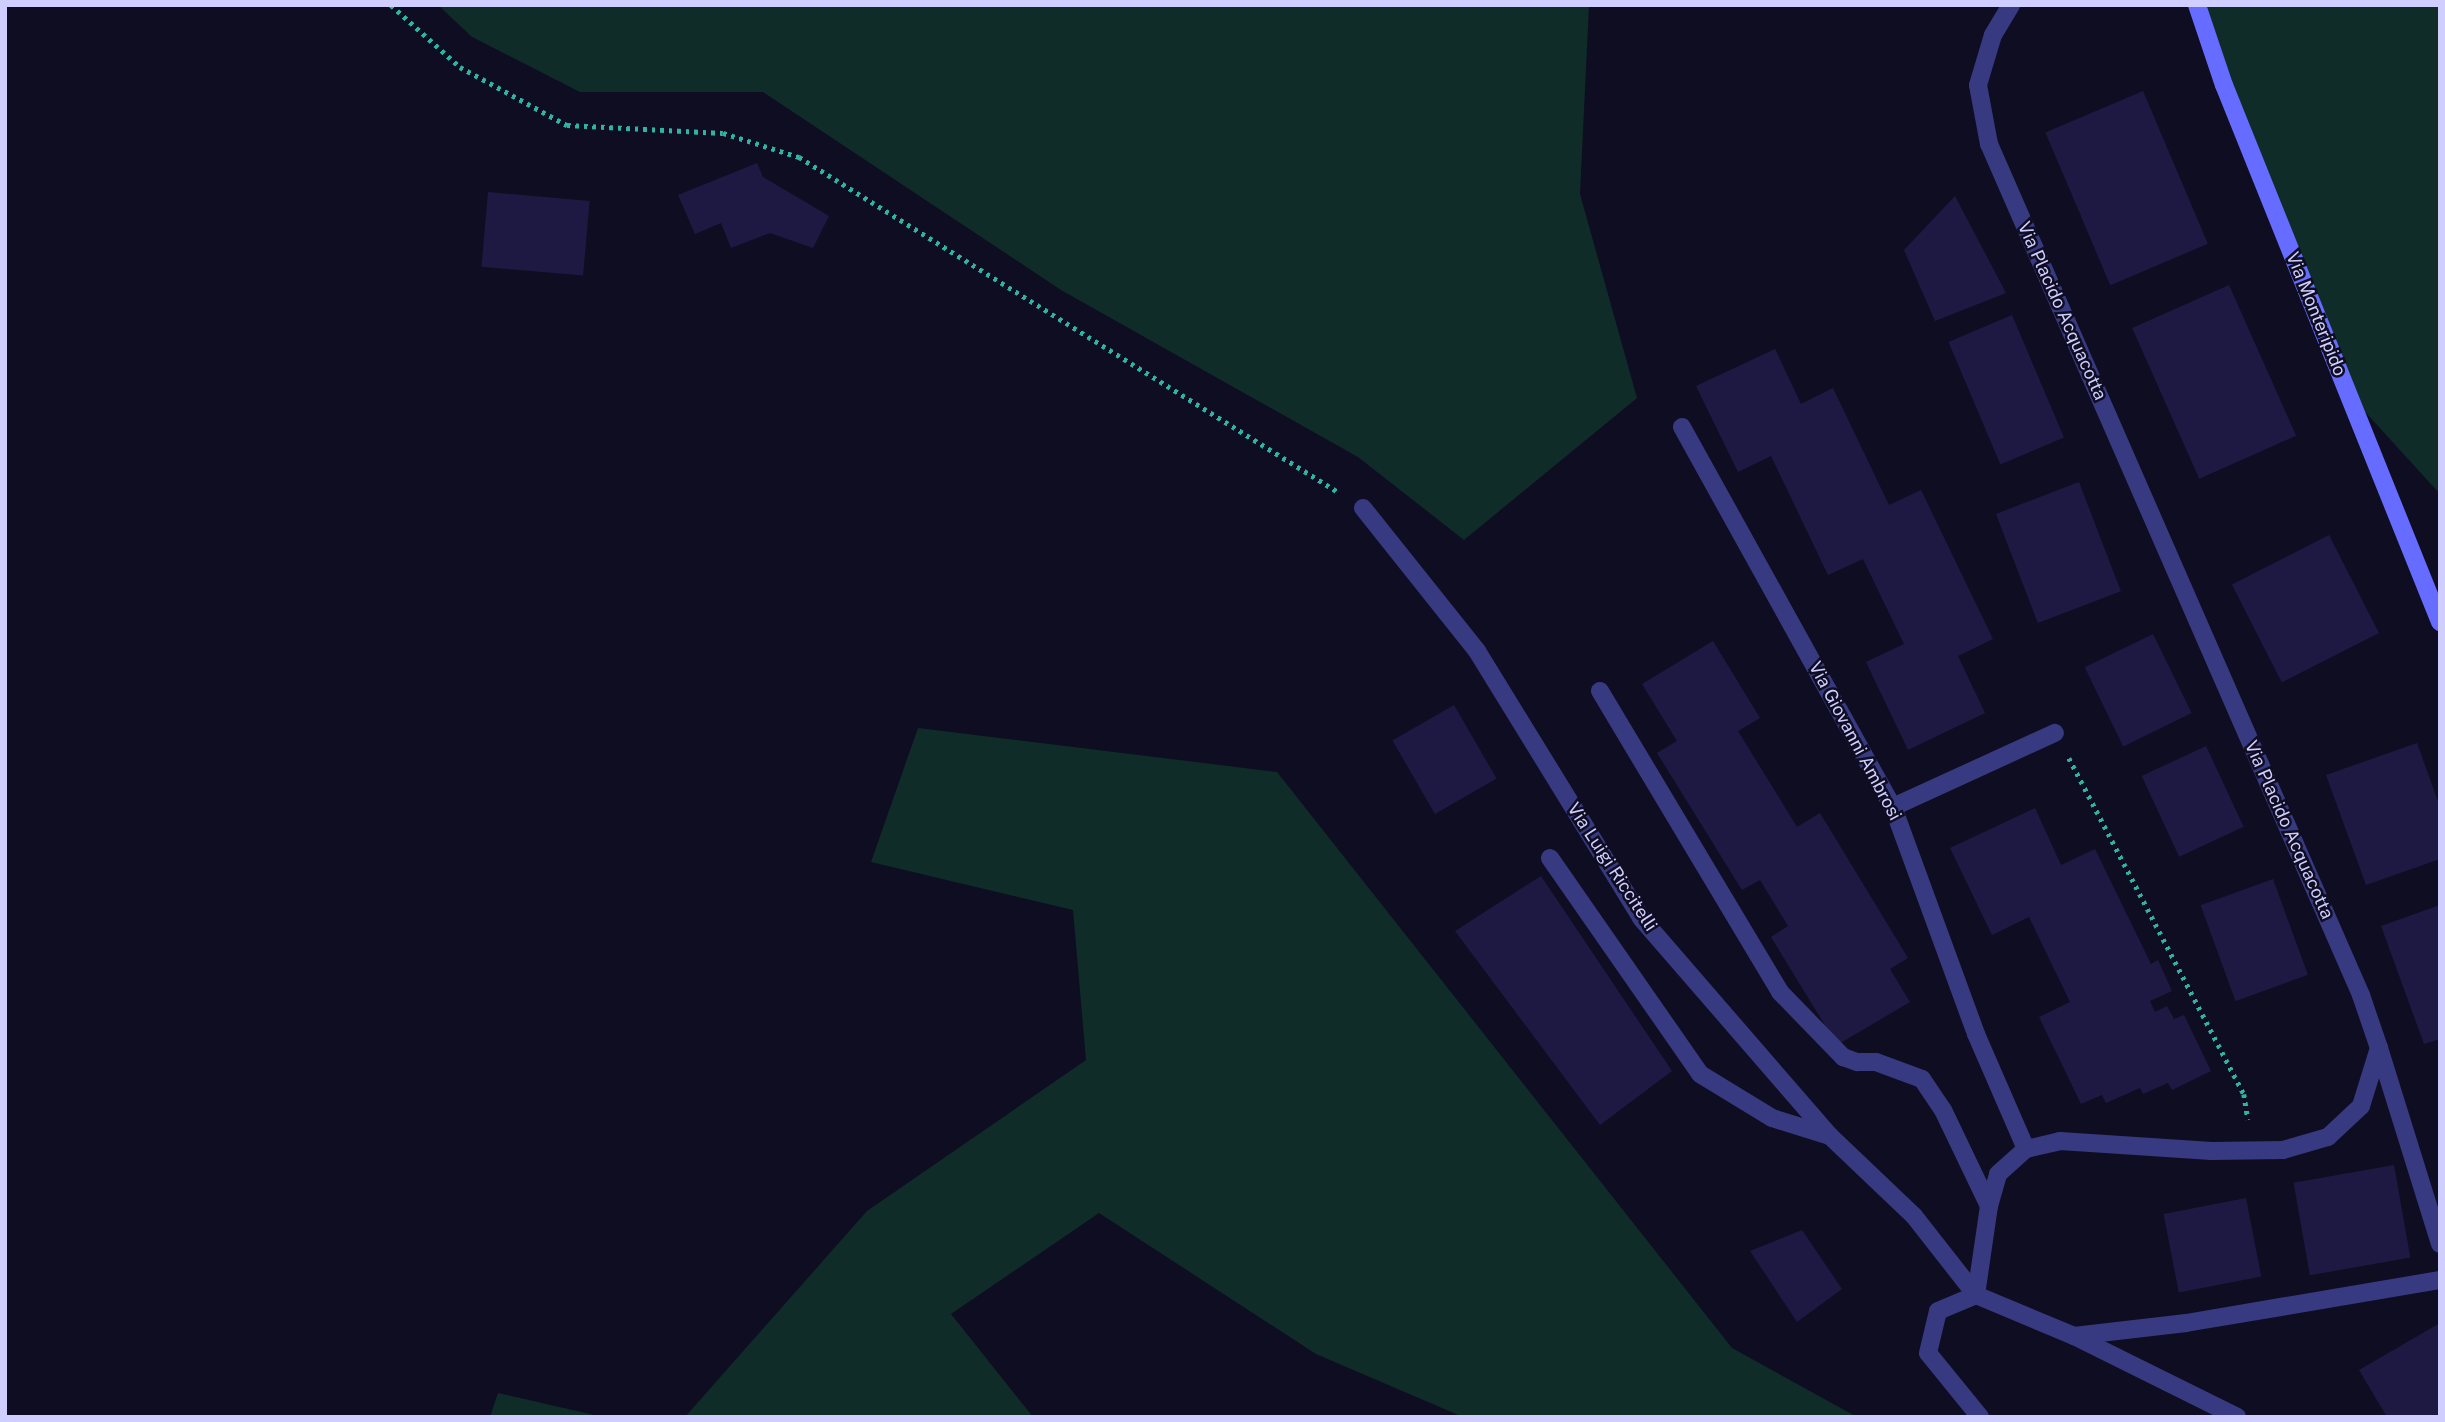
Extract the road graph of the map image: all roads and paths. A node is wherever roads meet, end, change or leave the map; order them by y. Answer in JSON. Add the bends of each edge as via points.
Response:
{"nodes":[{"id":1,"x":390,"y":5,"type":"edge"},
{"id":2,"x":2011,"y":5,"type":"edge"},
{"id":3,"x":2197,"y":5,"type":"edge"},
{"id":4,"x":1682,"y":427,"type":"dead end"},
{"id":5,"x":1363,"y":508,"type":"joint"},
{"id":6,"x":2440,"y":621,"type":"edge"},
{"id":7,"x":1600,"y":691,"type":"dead end"},
{"id":8,"x":2056,"y":733,"type":"joint"},
{"id":9,"x":1893,"y":807,"type":"junction"},
{"id":10,"x":1550,"y":858,"type":"dead end"},
{"id":11,"x":2379,"y":1048,"type":"junction"},
{"id":12,"x":2244,"y":1094,"type":"dead end"},
{"id":13,"x":1830,"y":1136,"type":"junction"},
{"id":14,"x":2026,"y":1149,"type":"junction"},
{"id":15,"x":1989,"y":1206,"type":"junction"},
{"id":16,"x":2440,"y":1244,"type":"edge"},
{"id":17,"x":2440,"y":1280,"type":"edge"},
{"id":18,"x":1976,"y":1295,"type":"junction"},
{"id":19,"x":2074,"y":1336,"type":"junction"},
{"id":20,"x":1980,"y":1417,"type":"edge"},
{"id":21,"x":2237,"y":1417,"type":"edge"}],
"edges":[{"from":1,"to":5,"type":"path","via":[[460,67],[567,125],[723,134],[799,157]]},
{"from":2,"to":11,"type":"street","name":"Via Placido Acquacotta","via":[[1993,35],[1978,86],[1989,144],[2361,995]]},
{"from":3,"to":6,"type":"street","name":"Via Monteripido","via":[[2224,85]]},
{"from":4,"to":9,"type":"street","name":"Via Giovanni Ambrosi"},
{"from":5,"to":13,"type":"street","name":"Via Luigi Riccitelli","via":[[1477,651],[1641,918]]},
{"from":7,"to":15,"type":"street","via":[[1780,992],[1843,1057],[1876,1062],[1922,1079],[1943,1110]]},
{"from":8,"to":9,"type":"street"},
{"from":8,"to":12,"type":"path"},
{"from":9,"to":14,"type":"street","name":"Via Giovanni Ambrosi","via":[[1976,1034]]},
{"from":10,"to":13,"type":"street","via":[[1700,1074],[1772,1118]]},
{"from":11,"to":14,"type":"street","via":[[2361,1106],[2328,1137],[2283,1150],[2212,1151],[2060,1141]]},
{"from":11,"to":16,"type":"street","name":"Via Placido Acquacotta"},
{"from":13,"to":18,"type":"street","name":"Via Luigi Riccitelli","via":[[1914,1216]]},
{"from":14,"to":15,"type":"street","via":[[1998,1174]]},
{"from":15,"to":18,"type":"street"},
{"from":17,"to":19,"type":"street","via":[[2186,1323]]},
{"from":18,"to":19,"type":"street"},
{"from":18,"to":20,"type":"street","via":[[1938,1311],[1928,1353]]},
{"from":19,"to":21,"type":"street"}]}
